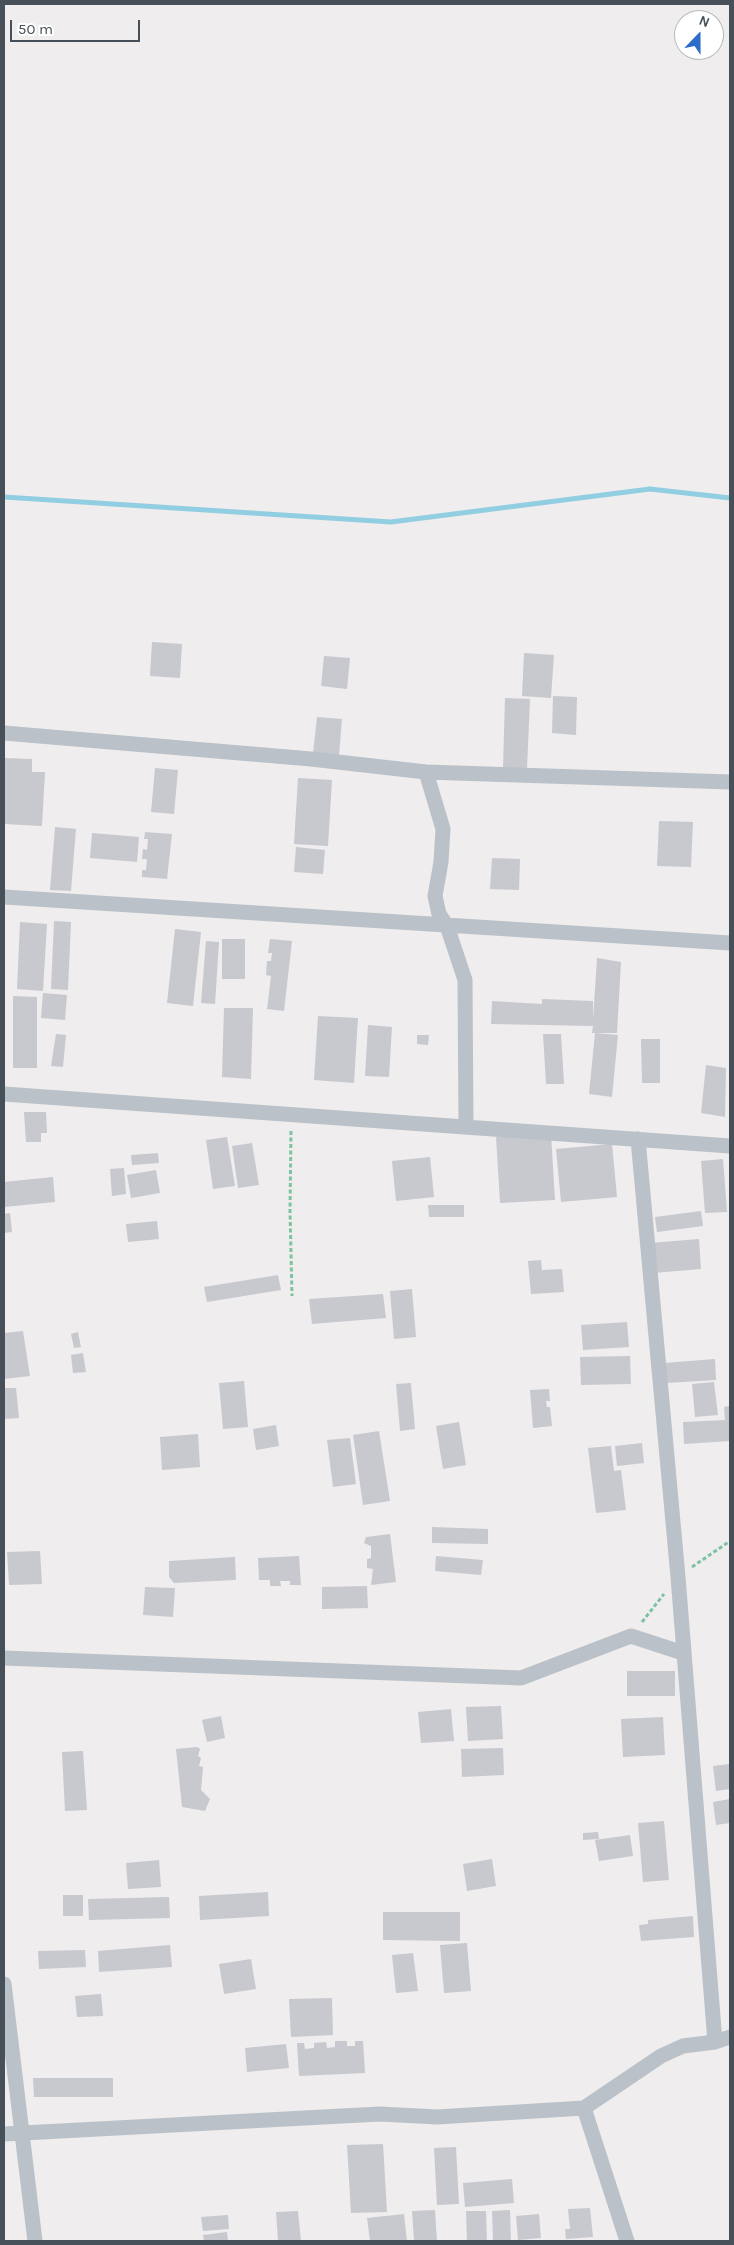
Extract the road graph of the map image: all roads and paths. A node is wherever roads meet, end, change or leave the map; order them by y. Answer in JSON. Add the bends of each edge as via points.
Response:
{"nodes":[{"id":1,"x":4,"y":733,"type":"edge"},
{"id":2,"x":426,"y":772,"type":"junction"},
{"id":3,"x":730,"y":782,"type":"edge"},
{"id":4,"x":4,"y":897,"type":"edge"},
{"id":5,"x":448,"y":926,"type":"junction"},
{"id":6,"x":730,"y":943,"type":"edge"},
{"id":7,"x":4,"y":1094,"type":"edge"},
{"id":8,"x":291,"y":1115,"type":"junction"},
{"id":9,"x":466,"y":1127,"type":"junction"},
{"id":10,"x":638,"y":1139,"type":"junction"},
{"id":11,"x":730,"y":1146,"type":"edge"},
{"id":12,"x":292,"y":1296,"type":"dead end"},
{"id":13,"x":683,"y":1652,"type":"junction"},
{"id":14,"x":4,"y":1658,"type":"edge"},
{"id":15,"x":4,"y":1984,"type":"edge"},
{"id":16,"x":730,"y":2037,"type":"edge"},
{"id":17,"x":715,"y":2042,"type":"junction"},
{"id":18,"x":584,"y":2108,"type":"junction"},
{"id":19,"x":4,"y":2134,"type":"edge"},
{"id":20,"x":22,"y":2134,"type":"junction"},
{"id":21,"x":35,"y":2241,"type":"edge"},
{"id":22,"x":627,"y":2241,"type":"edge"}],
"edges":[{"from":1,"to":2,"type":"street"},
{"from":2,"to":3,"type":"street"},
{"from":2,"to":5,"type":"street","via":[[443,829],[435,896],[439,914]]},
{"from":4,"to":5,"type":"street"},
{"from":5,"to":6,"type":"street"},
{"from":5,"to":9,"type":"street","via":[[465,980]]},
{"from":7,"to":8,"type":"street"},
{"from":8,"to":9,"type":"street"},
{"from":8,"to":12,"type":"path"},
{"from":9,"to":10,"type":"street"},
{"from":10,"to":11,"type":"street"},
{"from":10,"to":13,"type":"street"},
{"from":13,"to":14,"type":"street","via":[[631,1636],[521,1678]]},
{"from":13,"to":17,"type":"street"},
{"from":15,"to":20,"type":"street"},
{"from":16,"to":17,"type":"street"},
{"from":17,"to":18,"type":"street","via":[[683,2046],[661,2056]]},
{"from":18,"to":20,"type":"street","via":[[437,2117],[380,2114]]},
{"from":18,"to":22,"type":"street"},
{"from":19,"to":20,"type":"street"},
{"from":20,"to":21,"type":"street"}]}
